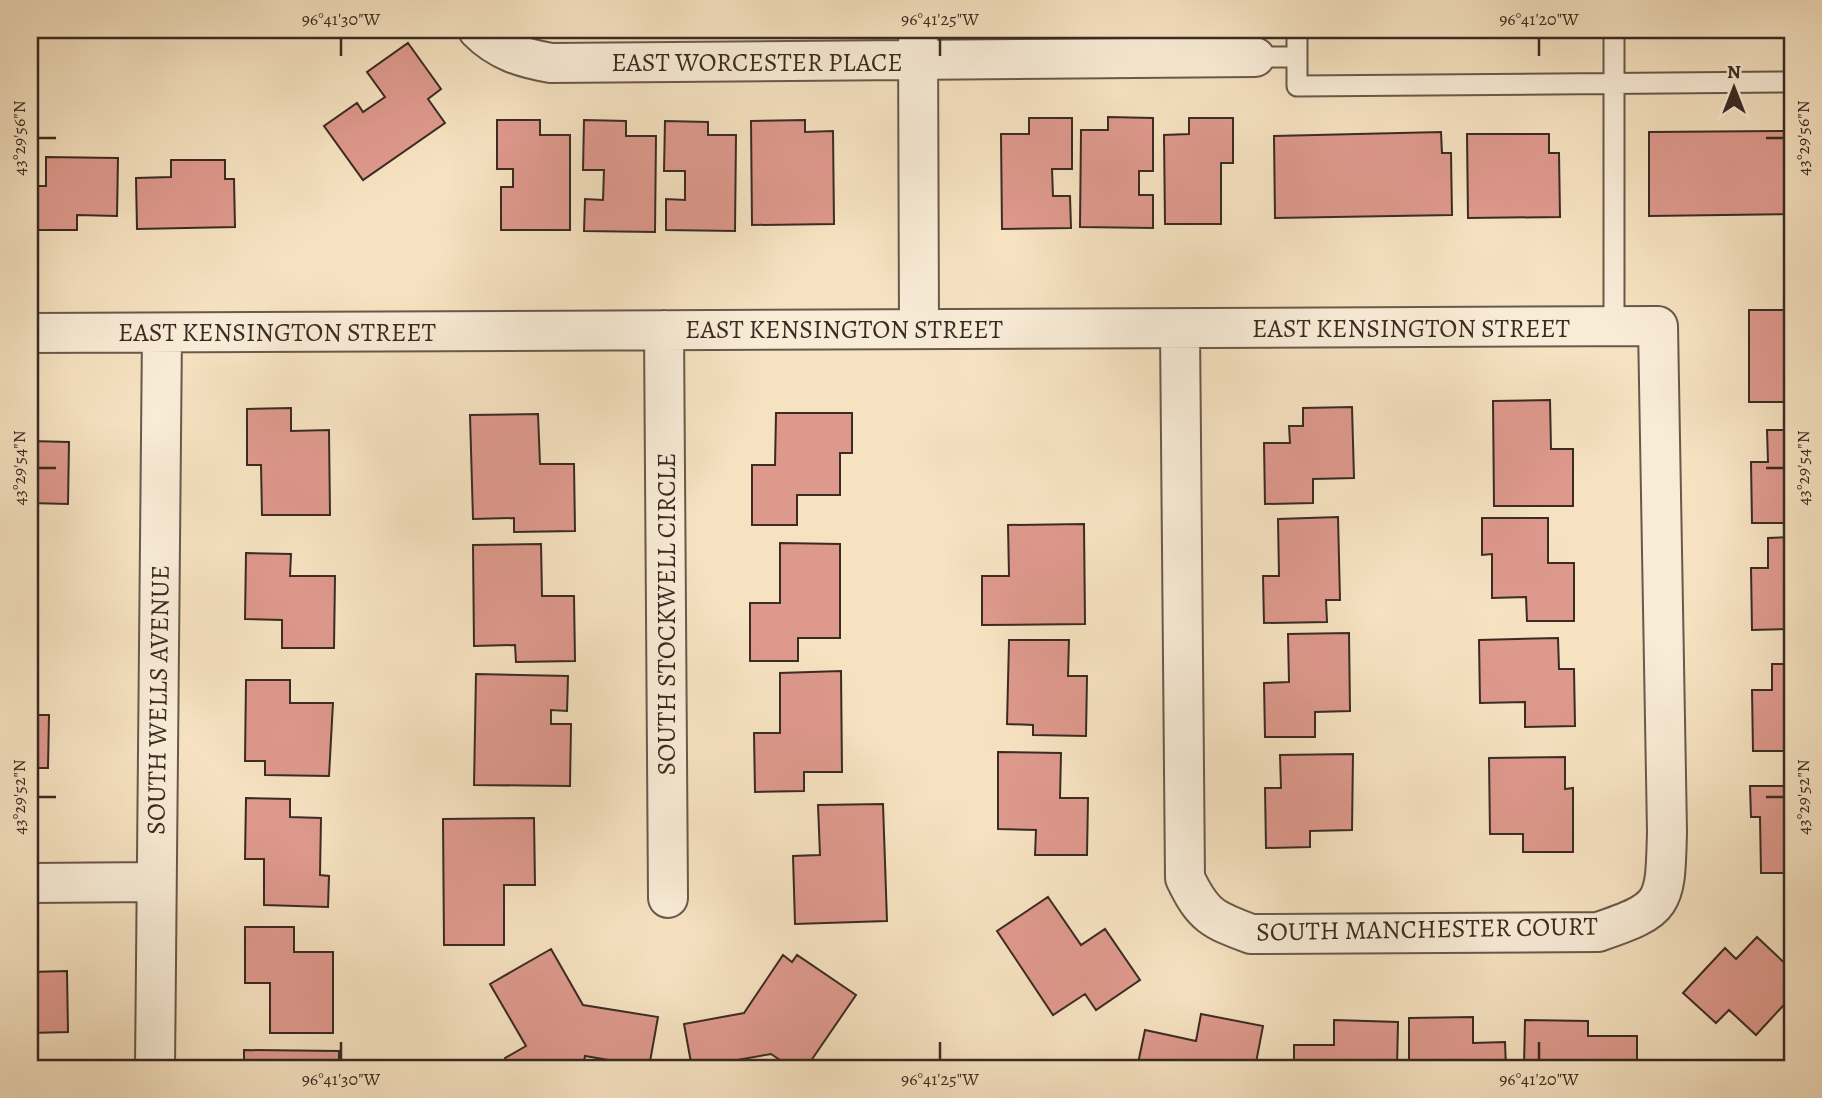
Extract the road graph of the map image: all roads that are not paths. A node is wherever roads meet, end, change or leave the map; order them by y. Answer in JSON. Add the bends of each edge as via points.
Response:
{"nodes":[{"id":1,"x":478,"y":30,"type":"edge"},
{"id":2,"x":1297,"y":30,"type":"edge"},
{"id":3,"x":1614,"y":30,"type":"edge"},
{"id":4,"x":918,"y":46,"type":"edge"},
{"id":5,"x":1255,"y":57,"type":"joint"},
{"id":6,"x":1297,"y":57,"type":"junction"},
{"id":7,"x":1792,"y":82,"type":"edge"},
{"id":8,"x":1614,"y":84,"type":"junction"},
{"id":9,"x":1658,"y":326,"type":"joint"},
{"id":10,"x":1614,"y":327,"type":"junction"},
{"id":11,"x":919,"y":328,"type":"junction"},
{"id":12,"x":1180,"y":329,"type":"junction"},
{"id":13,"x":664,"y":330,"type":"junction"},
{"id":14,"x":30,"y":333,"type":"edge"},
{"id":15,"x":162,"y":333,"type":"junction"},
{"id":16,"x":156,"y":882,"type":"junction"},
{"id":17,"x":30,"y":883,"type":"edge"},
{"id":18,"x":668,"y":898,"type":"dead end"},
{"id":19,"x":155,"y":1068,"type":"edge"}],
"edges":[{"from":1,"to":4,"type":"street","name":"EAST WORCESTER PLACE","via":[[505,51],[551,62]]},
{"from":2,"to":6,"type":"lane"},
{"from":3,"to":8,"type":"lane"},
{"from":4,"to":5,"type":"street","name":"EAST WORCESTER PLACE"},
{"from":4,"to":11,"type":"street"},
{"from":5,"to":6,"type":"lane"},
{"from":6,"to":8,"type":"lane","via":[[1297,86]]},
{"from":7,"to":8,"type":"lane"},
{"from":8,"to":10,"type":"lane"},
{"from":9,"to":10,"type":"street","name":"EAST KENSINGTON STREET"},
{"from":9,"to":12,"type":"street","name":"SOUTH MANCHESTER COURT","via":[[1665,881],[1655,907],[1598,932],[1251,934],[1218,922],[1197,904],[1185,878]]},
{"from":10,"to":12,"type":"street","name":"EAST KENSINGTON STREET"},
{"from":11,"to":12,"type":"street","name":"EAST KENSINGTON STREET"},
{"from":11,"to":13,"type":"street","name":"EAST KENSINGTON STREET"},
{"from":13,"to":15,"type":"street","name":"EAST KENSINGTON STREET"},
{"from":13,"to":18,"type":"street","name":"SOUTH STOCKWELL CIRCLE"},
{"from":14,"to":15,"type":"street","name":"EAST KENSINGTON STREET"},
{"from":15,"to":16,"type":"street","name":"SOUTH WELLS AVENUE"},
{"from":16,"to":17,"type":"street"},
{"from":16,"to":19,"type":"street","name":"SOUTH WELLS AVENUE"}]}
